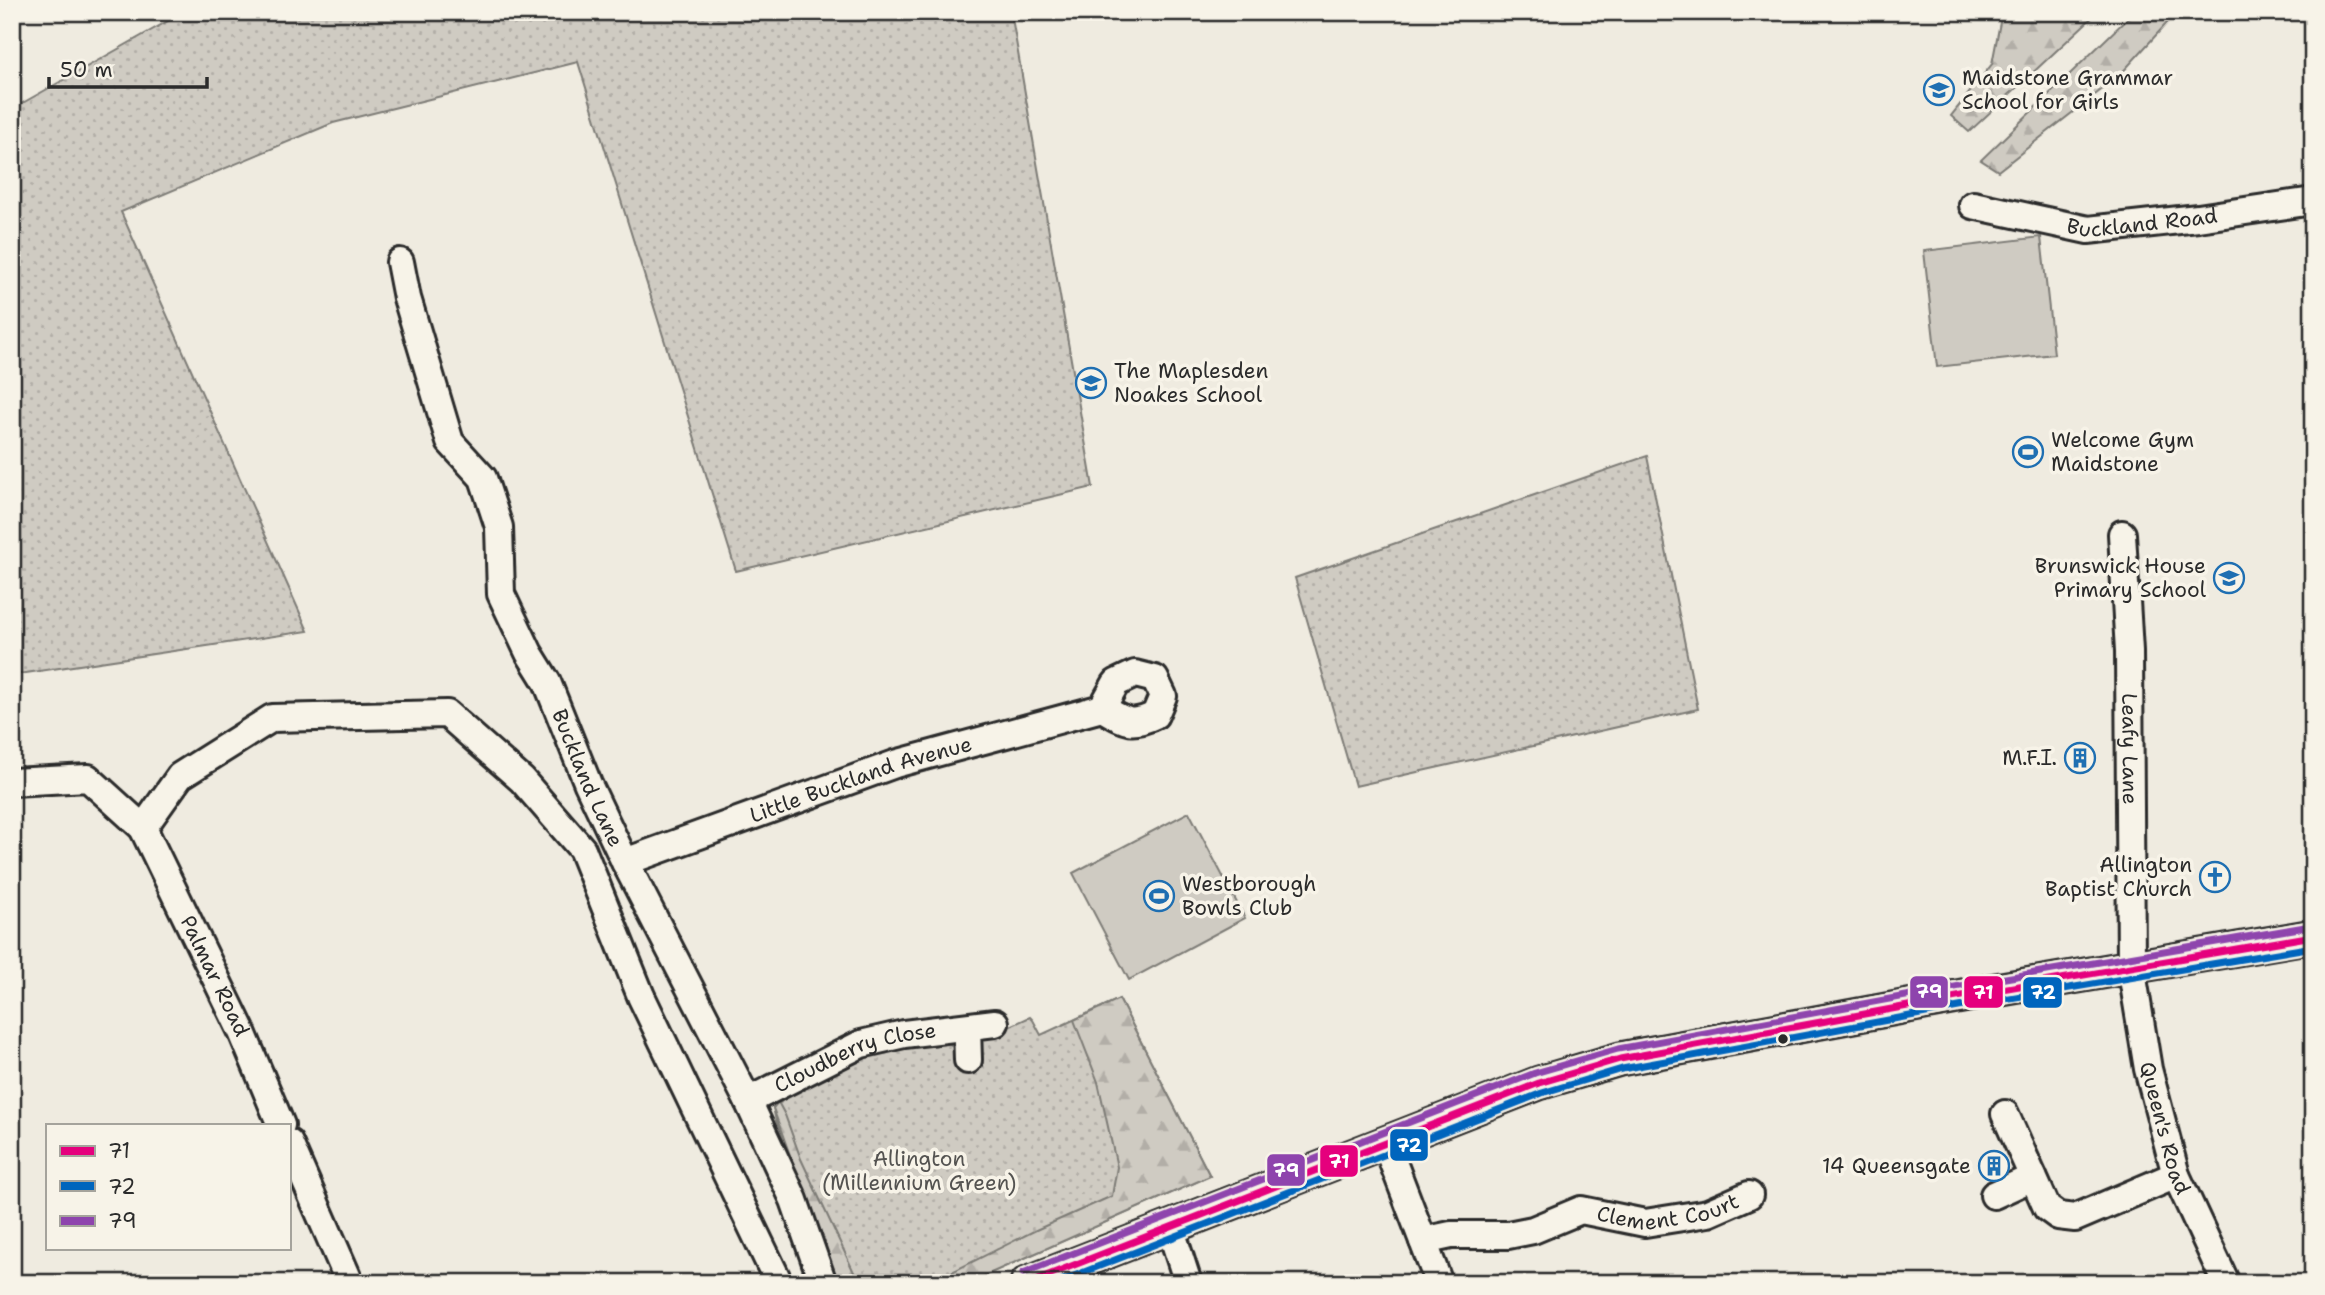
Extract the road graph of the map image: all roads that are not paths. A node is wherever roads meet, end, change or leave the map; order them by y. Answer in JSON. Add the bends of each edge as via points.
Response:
{"nodes":[{"id":1,"x":2313,"y":201,"type":"edge"},
{"id":2,"x":1973,"y":205,"type":"dead end"},
{"id":3,"x":400,"y":262,"type":"dead end"},
{"id":4,"x":2122,"y":534,"type":"dead end"},
{"id":5,"x":1102,"y":708,"type":"dead end"},
{"id":6,"x":12,"y":782,"type":"edge"},
{"id":7,"x":144,"y":828,"type":"junction"},
{"id":8,"x":625,"y":862,"type":"junction"},
{"id":9,"x":2313,"y":936,"type":"edge"},
{"id":10,"x":2131,"y":966,"type":"junction"},
{"id":11,"x":995,"y":1023,"type":"dead end"},
{"id":12,"x":967,"y":1027,"type":"junction"},
{"id":13,"x":968,"y":1060,"type":"dead end"},
{"id":14,"x":748,"y":1101,"type":"junction"},
{"id":15,"x":2006,"y":1114,"type":"dead end"},
{"id":16,"x":281,"y":1124,"type":"edge"},
{"id":17,"x":1386,"y":1144,"type":"junction"},
{"id":18,"x":290,"y":1145,"type":"edge"},
{"id":19,"x":2176,"y":1175,"type":"junction"},
{"id":20,"x":2034,"y":1177,"type":"junction"},
{"id":21,"x":1749,"y":1195,"type":"dead end"},
{"id":22,"x":1994,"y":1195,"type":"dead end"},
{"id":23,"x":1170,"y":1227,"type":"junction"},
{"id":24,"x":1423,"y":1241,"type":"junction"},
{"id":25,"x":350,"y":1283,"type":"edge"},
{"id":26,"x":779,"y":1283,"type":"edge"},
{"id":27,"x":823,"y":1283,"type":"edge"},
{"id":28,"x":1027,"y":1283,"type":"edge"},
{"id":29,"x":1188,"y":1283,"type":"edge"},
{"id":30,"x":1439,"y":1283,"type":"edge"},
{"id":31,"x":2226,"y":1283,"type":"edge"}],
"edges":[{"from":1,"to":2,"type":"street","name":"Buckland Road","via":[[2088,230]]},
{"from":3,"to":8,"type":"street","name":"Buckland Lane","via":[[450,442],[483,478],[499,527],[501,594],[547,682]]},
{"from":4,"to":10,"type":"street","name":"Leafy Lane","via":[[2129,651]]},
{"from":5,"to":8,"type":"street","name":"Little Buckland Avenue","via":[[895,764]]},
{"from":6,"to":7,"type":"street","via":[[88,778]]},
{"from":7,"to":16,"type":"street","name":"Palmar Road","via":[[242,1032]]},
{"from":7,"to":26,"type":"street","name":"Buckland Lane","via":[[180,776],[272,718],[447,714],[522,780],[582,849],[641,996]]},
{"from":8,"to":14,"type":"street","name":"Buckland Lane"},
{"from":9,"to":10,"type":"main road"},
{"from":10,"to":17,"type":"main road","via":[[1620,1059],[1539,1083]]},
{"from":10,"to":19,"type":"street","name":"Queen's Road","via":[[2148,1069]]},
{"from":11,"to":12,"type":"street","name":"Cloudberry Close"},
{"from":12,"to":13,"type":"street","name":"Cloudberry Close"},
{"from":12,"to":14,"type":"street","name":"Cloudberry Close","via":[[861,1044]]},
{"from":14,"to":27,"type":"street","name":"Buckland Lane","via":[[794,1200]]},
{"from":15,"to":20,"type":"street"},
{"from":17,"to":23,"type":"main road"},
{"from":17,"to":24,"type":"street"},
{"from":18,"to":25,"type":"street"},
{"from":19,"to":20,"type":"street","via":[[2075,1218],[2058,1216],[2047,1208]]},
{"from":19,"to":31,"type":"street","name":"Queen's Road"},
{"from":20,"to":22,"type":"street"},
{"from":21,"to":24,"type":"street","name":"Clement Court","via":[[1708,1213],[1645,1223],[1581,1210],[1533,1230]]},
{"from":23,"to":28,"type":"main road"},
{"from":23,"to":29,"type":"street"},
{"from":24,"to":30,"type":"street"}]}
